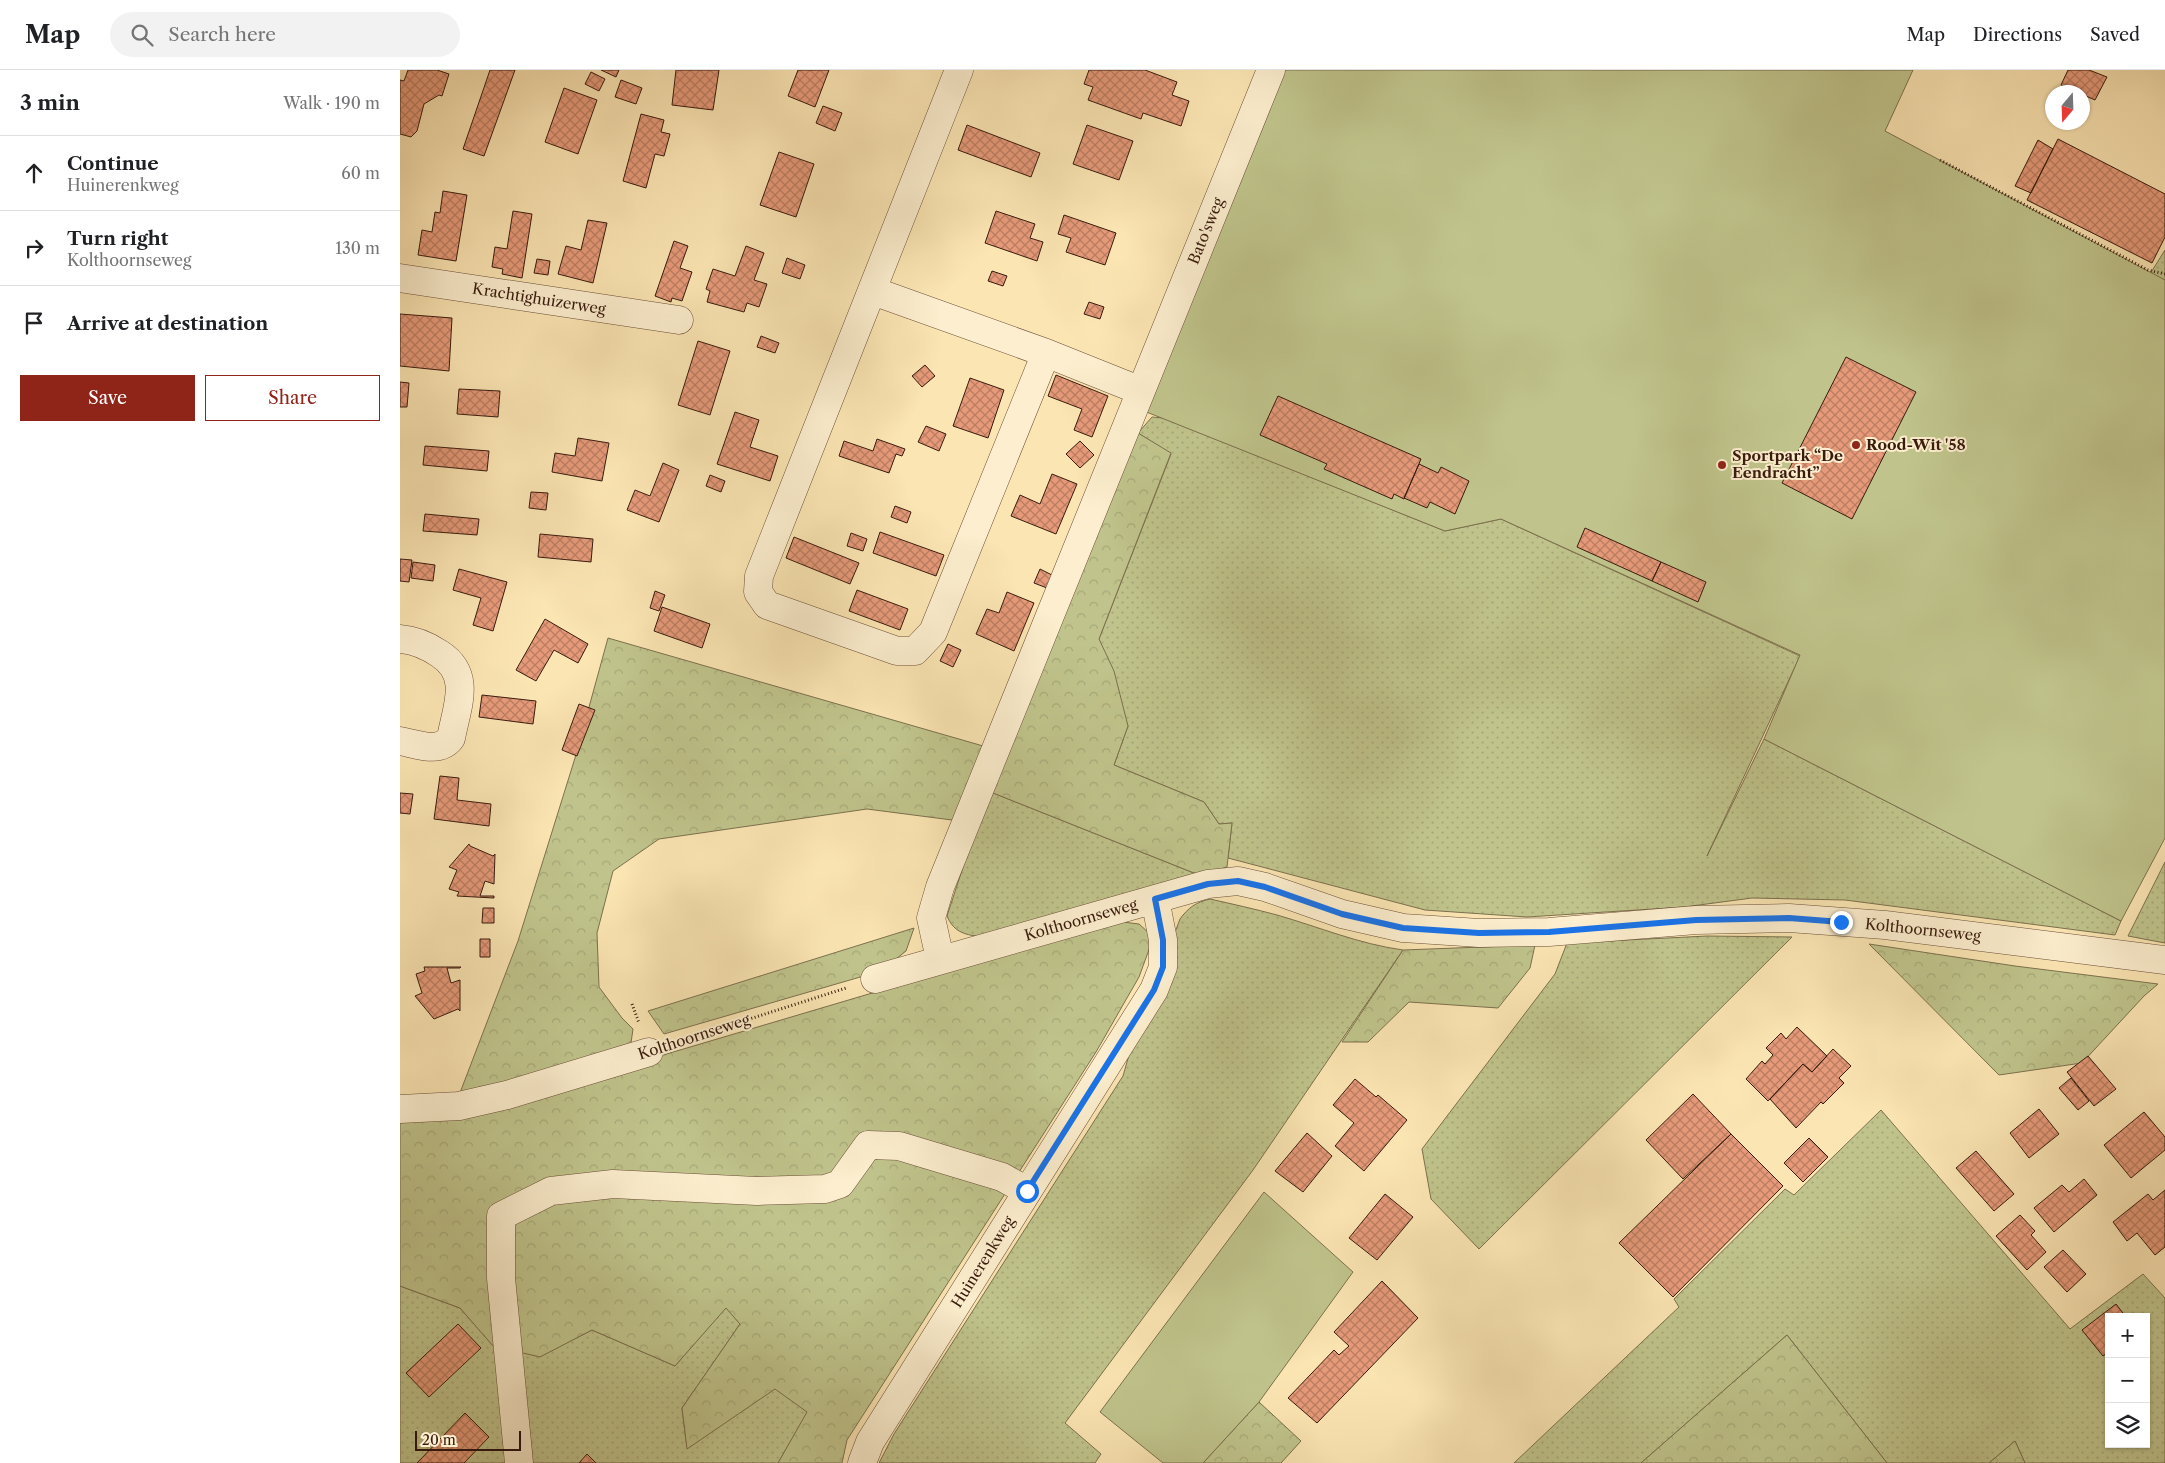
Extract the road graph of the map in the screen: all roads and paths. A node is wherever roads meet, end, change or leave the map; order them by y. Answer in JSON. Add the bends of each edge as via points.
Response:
{"nodes":[{"id":1,"x":959,"y":70,"type":"edge"},
{"id":2,"x":1271,"y":70,"type":"edge"},
{"id":3,"x":1940,"y":160,"type":"dead end"},
{"id":4,"x":2165,"y":274,"type":"edge"},
{"id":5,"x":400,"y":278,"type":"edge"},
{"id":6,"x":873,"y":292,"type":"junction"},
{"id":7,"x":679,"y":320,"type":"dead end"},
{"id":8,"x":1046,"y":354,"type":"junction"},
{"id":9,"x":1141,"y":391,"type":"junction"},
{"id":10,"x":400,"y":639,"type":"edge"},
{"id":11,"x":400,"y":741,"type":"edge"},
{"id":12,"x":1155,"y":899,"type":"junction"},
{"id":13,"x":940,"y":960,"type":"junction"},
{"id":14,"x":2165,"y":960,"type":"edge"},
{"id":15,"x":875,"y":979,"type":"joint"},
{"id":16,"x":649,"y":1052,"type":"joint"},
{"id":17,"x":400,"y":1109,"type":"edge"},
{"id":18,"x":1027,"y":1191,"type":"junction"},
{"id":19,"x":519,"y":1463,"type":"edge"},
{"id":20,"x":862,"y":1463,"type":"edge"}],
"edges":[{"from":1,"to":6,"type":"street"},
{"from":2,"to":9,"type":"street","name":"Bato'sweg"},
{"from":3,"to":4,"type":"path","via":[[2148,270]]},
{"from":5,"to":7,"type":"street","name":"Krachtighuizerweg"},
{"from":6,"to":8,"type":"street"},
{"from":6,"to":8,"type":"street","via":[[759,576],[758,592],[767,605],[869,642],[897,651],[916,651],[934,632]]},
{"from":8,"to":9,"type":"street"},
{"from":9,"to":13,"type":"street","name":"Bato'sweg","via":[[940,887],[931,918]]},
{"from":10,"to":11,"type":"street","via":[[430,647],[451,661],[458,674],[460,693],[451,738],[446,744],[434,747]]},
{"from":12,"to":13,"type":"street","name":"Kolthoornseweg"},
{"from":12,"to":14,"type":"street","name":"Kolthoornseweg","via":[[1208,884],[1238,881],[1342,914],[1403,928],[1479,933],[1540,932],[1696,920],[1789,918],[1884,925]]},
{"from":12,"to":18,"type":"street","name":"Huinerenkweg","via":[[1163,940],[1163,967],[1154,990]]},
{"from":13,"to":15,"type":"street","name":"Kolthoornseweg"},
{"from":15,"to":16,"type":"path","name":"Kolthoornseweg"},
{"from":16,"to":17,"type":"street","name":"Kolthoornseweg","via":[[507,1095],[459,1106]]},
{"from":18,"to":19,"type":"street","via":[[1002,1177],[899,1146],[868,1145],[840,1184],[825,1189],[757,1191],[613,1184],[551,1191],[501,1216],[502,1278]]},
{"from":18,"to":20,"type":"street","name":"Huinerenkweg","via":[[870,1442]]}]}
